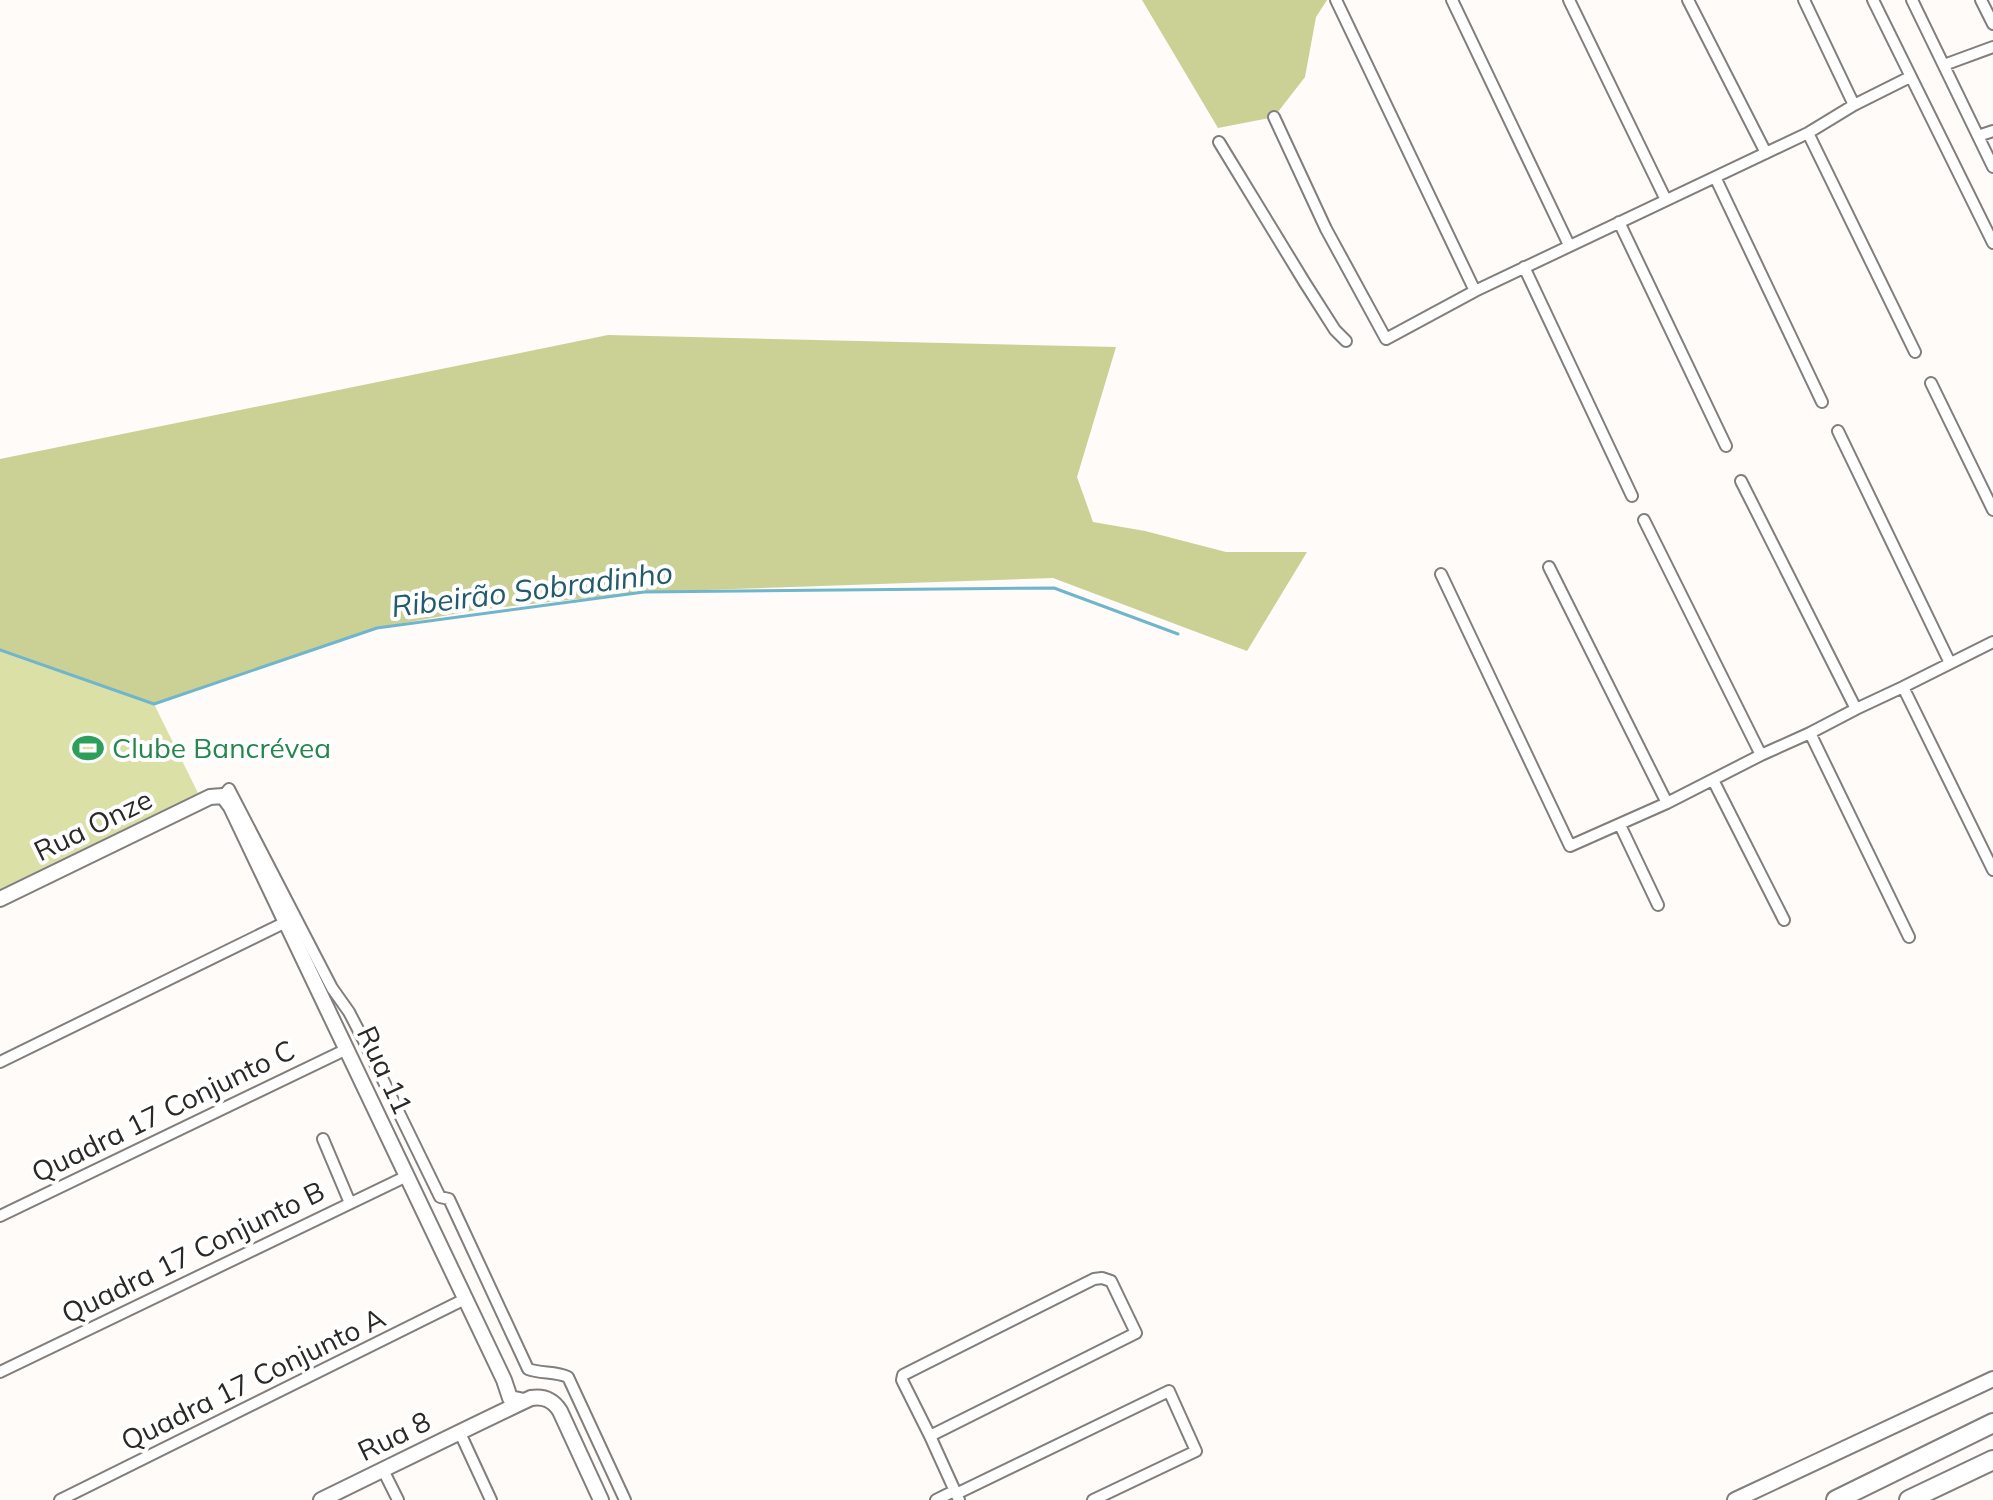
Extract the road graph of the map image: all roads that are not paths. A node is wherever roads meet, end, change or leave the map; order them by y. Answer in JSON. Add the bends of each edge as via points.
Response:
{"nodes":[{"id":1,"x":1336,"y":0,"type":"edge"},
{"id":2,"x":1452,"y":0,"type":"edge"},
{"id":3,"x":1569,"y":0,"type":"edge"},
{"id":4,"x":1688,"y":0,"type":"edge"},
{"id":5,"x":1804,"y":0,"type":"edge"},
{"id":6,"x":1873,"y":0,"type":"edge"},
{"id":7,"x":1912,"y":0,"type":"edge"},
{"id":8,"x":1981,"y":0,"type":"edge"},
{"id":9,"x":1993,"y":24,"type":"edge"},
{"id":10,"x":1993,"y":47,"type":"edge"},
{"id":11,"x":1944,"y":65,"type":"junction"},
{"id":12,"x":1910,"y":77,"type":"junction"},
{"id":13,"x":1854,"y":105,"type":"junction"},
{"id":14,"x":1274,"y":117,"type":"dead end"},
{"id":15,"x":1993,"y":131,"type":"edge"},
{"id":16,"x":1808,"y":133,"type":"junction"},
{"id":17,"x":1978,"y":136,"type":"junction"},
{"id":18,"x":1219,"y":142,"type":"dead end"},
{"id":19,"x":1766,"y":153,"type":"junction"},
{"id":20,"x":1993,"y":167,"type":"edge"},
{"id":21,"x":1715,"y":177,"type":"junction"},
{"id":22,"x":1666,"y":200,"type":"junction"},
{"id":23,"x":1619,"y":222,"type":"junction"},
{"id":24,"x":1993,"y":243,"type":"edge"},
{"id":25,"x":1569,"y":245,"type":"junction"},
{"id":26,"x":1524,"y":267,"type":"junction"},
{"id":27,"x":1475,"y":291,"type":"junction"},
{"id":28,"x":1346,"y":341,"type":"dead end"},
{"id":29,"x":1915,"y":352,"type":"dead end"},
{"id":30,"x":1931,"y":383,"type":"dead end"},
{"id":31,"x":1822,"y":402,"type":"dead end"},
{"id":32,"x":1838,"y":431,"type":"dead end"},
{"id":33,"x":1726,"y":446,"type":"dead end"},
{"id":34,"x":1741,"y":481,"type":"dead end"},
{"id":35,"x":1632,"y":496,"type":"dead end"},
{"id":36,"x":1993,"y":510,"type":"edge"},
{"id":37,"x":1644,"y":520,"type":"dead end"},
{"id":38,"x":1549,"y":567,"type":"dead end"},
{"id":39,"x":1441,"y":574,"type":"dead end"},
{"id":40,"x":1993,"y":642,"type":"edge"},
{"id":41,"x":1950,"y":663,"type":"junction"},
{"id":42,"x":1903,"y":687,"type":"junction"},
{"id":43,"x":1856,"y":709,"type":"junction"},
{"id":44,"x":1810,"y":733,"type":"junction"},
{"id":45,"x":1761,"y":755,"type":"junction"},
{"id":46,"x":1713,"y":780,"type":"junction"},
{"id":47,"x":216,"y":796,"type":"junction"},
{"id":48,"x":1667,"y":803,"type":"junction"},
{"id":49,"x":1620,"y":825,"type":"junction"},
{"id":50,"x":1993,"y":870,"type":"edge"},
{"id":51,"x":0,"y":899,"type":"edge"},
{"id":52,"x":1658,"y":905,"type":"dead end"},
{"id":53,"x":1784,"y":920,"type":"dead end"},
{"id":54,"x":286,"y":922,"type":"junction"},
{"id":55,"x":1909,"y":937,"type":"dead end"},
{"id":56,"x":347,"y":1049,"type":"junction"},
{"id":57,"x":0,"y":1062,"type":"edge"},
{"id":58,"x":323,"y":1139,"type":"dead end"},
{"id":59,"x":407,"y":1176,"type":"junction"},
{"id":60,"x":350,"y":1203,"type":"junction"},
{"id":61,"x":0,"y":1216,"type":"edge"},
{"id":62,"x":465,"y":1299,"type":"junction"},
{"id":63,"x":0,"y":1372,"type":"edge"},
{"id":64,"x":1993,"y":1379,"type":"edge"},
{"id":65,"x":504,"y":1380,"type":"junction"},
{"id":66,"x":524,"y":1401,"type":"junction"},
{"id":67,"x":489,"y":1417,"type":"junction"},
{"id":68,"x":1993,"y":1423,"type":"edge"},
{"id":69,"x":460,"y":1433,"type":"junction"},
{"id":70,"x":930,"y":1436,"type":"junction"},
{"id":71,"x":1993,"y":1460,"type":"edge"},
{"id":72,"x":383,"y":1470,"type":"junction"},
{"id":73,"x":956,"y":1495,"type":"edge"},
{"id":74,"x":1857,"y":1495,"type":"edge"},
{"id":75,"x":60,"y":1500,"type":"edge"},
{"id":76,"x":321,"y":1500,"type":"edge"},
{"id":77,"x":398,"y":1500,"type":"edge"},
{"id":78,"x":491,"y":1500,"type":"edge"},
{"id":79,"x":601,"y":1500,"type":"edge"},
{"id":80,"x":625,"y":1500,"type":"edge"},
{"id":81,"x":936,"y":1500,"type":"edge"},
{"id":82,"x":1093,"y":1500,"type":"edge"},
{"id":83,"x":1735,"y":1500,"type":"edge"},
{"id":84,"x":1836,"y":1500,"type":"edge"},
{"id":85,"x":1909,"y":1500,"type":"edge"}],
"edges":[{"from":1,"to":27,"type":"street"},
{"from":2,"to":25,"type":"street"},
{"from":3,"to":22,"type":"street"},
{"from":4,"to":19,"type":"street"},
{"from":5,"to":13,"type":"street"},
{"from":6,"to":12,"type":"street"},
{"from":7,"to":11,"type":"street"},
{"from":8,"to":9,"type":"street"},
{"from":10,"to":11,"type":"street"},
{"from":11,"to":17,"type":"street"},
{"from":12,"to":13,"type":"street"},
{"from":12,"to":24,"type":"street"},
{"from":13,"to":16,"type":"street"},
{"from":14,"to":27,"type":"street","via":[[1326,229],[1386,339]]},
{"from":15,"to":17,"type":"street"},
{"from":16,"to":19,"type":"street"},
{"from":16,"to":29,"type":"street"},
{"from":17,"to":20,"type":"street"},
{"from":18,"to":28,"type":"street"},
{"from":19,"to":21,"type":"street"},
{"from":21,"to":22,"type":"street"},
{"from":21,"to":31,"type":"street"},
{"from":22,"to":23,"type":"street"},
{"from":23,"to":25,"type":"street"},
{"from":23,"to":33,"type":"street"},
{"from":25,"to":26,"type":"street"},
{"from":26,"to":27,"type":"street"},
{"from":26,"to":35,"type":"street"},
{"from":30,"to":36,"type":"street"},
{"from":32,"to":41,"type":"street"},
{"from":34,"to":43,"type":"street"},
{"from":37,"to":45,"type":"street"},
{"from":38,"to":48,"type":"street"},
{"from":39,"to":49,"type":"street","via":[[1570,846]]},
{"from":40,"to":41,"type":"street"},
{"from":41,"to":42,"type":"street"},
{"from":42,"to":43,"type":"street"},
{"from":42,"to":50,"type":"street"},
{"from":43,"to":44,"type":"street"},
{"from":44,"to":45,"type":"street"},
{"from":44,"to":55,"type":"street"},
{"from":45,"to":46,"type":"street"},
{"from":46,"to":48,"type":"street"},
{"from":46,"to":53,"type":"street"},
{"from":47,"to":51,"type":"street","name":"Rua Onze"},
{"from":47,"to":54,"type":"street","name":"Rua 11","via":[[231,807]]},
{"from":47,"to":80,"type":"street","via":[[229,789],[363,1039],[440,1197],[449,1199],[528,1369],[568,1377]]},
{"from":48,"to":49,"type":"street"},
{"from":49,"to":52,"type":"street"},
{"from":54,"to":56,"type":"street","name":"Rua 11"},
{"from":54,"to":57,"type":"street"},
{"from":56,"to":59,"type":"street","name":"Rua 11"},
{"from":56,"to":61,"type":"street","name":"Quadra 17 Conjunto C"},
{"from":58,"to":60,"type":"street"},
{"from":59,"to":60,"type":"street","name":"Quadra 17 Conjunto B"},
{"from":59,"to":62,"type":"street","name":"Rua 11"},
{"from":60,"to":63,"type":"street","name":"Quadra 17 Conjunto B"},
{"from":62,"to":65,"type":"street","name":"Rua 11"},
{"from":62,"to":75,"type":"street","name":"Quadra 17 Conjunto A"},
{"from":64,"to":83,"type":"street"},
{"from":65,"to":66,"type":"street","name":"Rua 11","via":[[510,1398]]},
{"from":65,"to":67,"type":"street"},
{"from":66,"to":67,"type":"street"},
{"from":66,"to":79,"type":"street","via":[[544,1398],[556,1405]]},
{"from":67,"to":69,"type":"street","name":"Rua 8"},
{"from":68,"to":74,"type":"highway"},
{"from":69,"to":72,"type":"street","name":"Rua 8"},
{"from":69,"to":78,"type":"street"},
{"from":70,"to":70,"type":"street","via":[[1136,1333],[1115,1285],[1098,1277],[905,1373],[902,1380]]},
{"from":70,"to":73,"type":"street"},
{"from":71,"to":85,"type":"highway"},
{"from":72,"to":76,"type":"street","name":"Rua 8"},
{"from":72,"to":77,"type":"street"},
{"from":73,"to":81,"type":"street"},
{"from":73,"to":82,"type":"street","via":[[1169,1391],[1196,1451]]},
{"from":74,"to":84,"type":"highway"}]}
